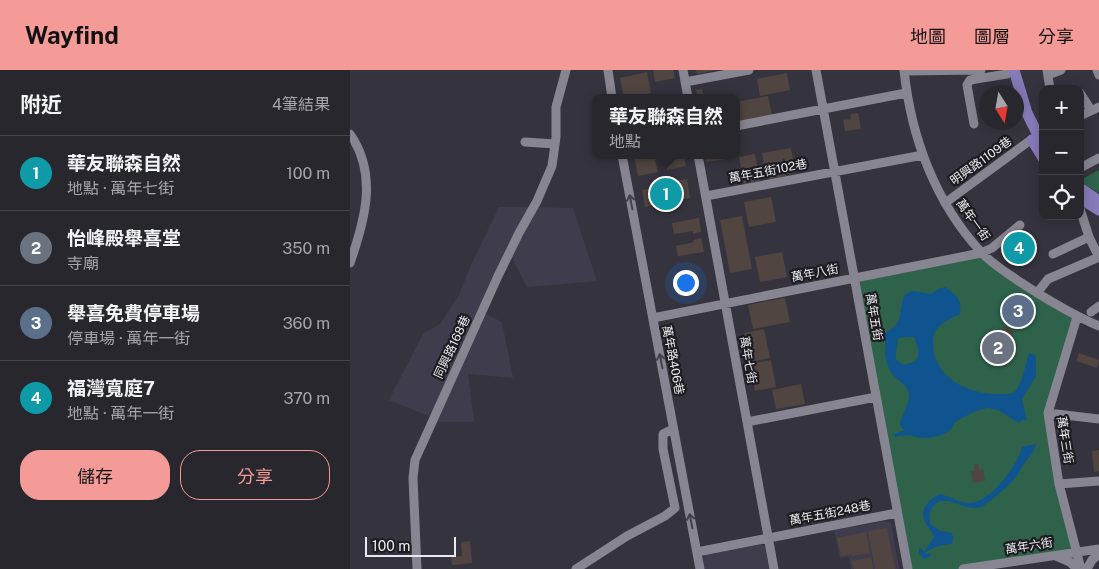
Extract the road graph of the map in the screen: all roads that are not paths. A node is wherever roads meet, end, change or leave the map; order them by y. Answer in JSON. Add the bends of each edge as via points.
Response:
{"nodes":[{"id":1,"x":566,"y":70,"type":"edge"},
{"id":2,"x":608,"y":70,"type":"edge"},
{"id":3,"x":683,"y":70,"type":"edge"},
{"id":4,"x":749,"y":70,"type":"edge"},
{"id":5,"x":816,"y":70,"type":"edge"},
{"id":6,"x":904,"y":70,"type":"edge"},
{"id":7,"x":981,"y":70,"type":"edge"},
{"id":8,"x":1061,"y":70,"type":"edge"},
{"id":9,"x":1097,"y":70,"type":"edge"},
{"id":10,"x":1009,"y":71,"type":"edge"},
{"id":11,"x":1047,"y":72,"type":"edge"},
{"id":12,"x":1099,"y":75,"type":"edge"},
{"id":13,"x":685,"y":82,"type":"junction"},
{"id":14,"x":1012,"y":85,"type":"edge"},
{"id":15,"x":1049,"y":85,"type":"edge"},
{"id":16,"x":906,"y":93,"type":"junction"},
{"id":17,"x":611,"y":94,"type":"edge"},
{"id":18,"x":687,"y":94,"type":"edge"},
{"id":19,"x":1084,"y":96,"type":"edge"},
{"id":20,"x":1095,"y":108,"type":"edge"},
{"id":21,"x":823,"y":109,"type":"junction"},
{"id":22,"x":1024,"y":122,"type":"edge"},
{"id":23,"x":974,"y":124,"type":"dead end"},
{"id":24,"x":740,"y":125,"type":"edge"},
{"id":25,"x":350,"y":134,"type":"edge"},
{"id":26,"x":1039,"y":137,"type":"edge"},
{"id":27,"x":1032,"y":139,"type":"junction"},
{"id":28,"x":525,"y":142,"type":"dead end"},
{"id":29,"x":555,"y":144,"type":"junction"},
{"id":30,"x":1039,"y":151,"type":"edge"},
{"id":31,"x":923,"y":155,"type":"junction"},
{"id":32,"x":1099,"y":158,"type":"edge"},
{"id":33,"x":623,"y":159,"type":"edge"},
{"id":34,"x":699,"y":159,"type":"edge"},
{"id":35,"x":1084,"y":166,"type":"edge"},
{"id":36,"x":834,"y":171,"type":"junction"},
{"id":37,"x":1084,"y":192,"type":"edge"},
{"id":38,"x":706,"y":196,"type":"junction"},
{"id":39,"x":1084,"y":201,"type":"edge"},
{"id":40,"x":1099,"y":201,"type":"edge"},
{"id":41,"x":945,"y":203,"type":"junction"},
{"id":42,"x":1099,"y":210,"type":"edge"},
{"id":43,"x":1084,"y":220,"type":"edge"},
{"id":44,"x":1020,"y":225,"type":"dead end"},
{"id":45,"x":1089,"y":237,"type":"junction"},
{"id":46,"x":981,"y":253,"type":"junction"},
{"id":47,"x":1053,"y":254,"type":"dead end"},
{"id":48,"x":1099,"y":257,"type":"edge"},
{"id":49,"x":350,"y":263,"type":"edge"},
{"id":50,"x":854,"y":278,"type":"junction"},
{"id":51,"x":1037,"y":293,"type":"junction"},
{"id":52,"x":725,"y":303,"type":"junction"},
{"id":53,"x":1099,"y":306,"type":"edge"},
{"id":54,"x":1091,"y":312,"type":"dead end"},
{"id":55,"x":1077,"y":317,"type":"junction"},
{"id":56,"x":653,"y":318,"type":"junction"},
{"id":57,"x":1099,"y":326,"type":"edge"},
{"id":58,"x":876,"y":397,"type":"junction"},
{"id":59,"x":1048,"y":413,"type":"junction"},
{"id":60,"x":1099,"y":419,"type":"edge"},
{"id":61,"x":747,"y":422,"type":"junction"},
{"id":62,"x":674,"y":429,"type":"junction"},
{"id":63,"x":1099,"y":481,"type":"edge"},
{"id":64,"x":1059,"y":484,"type":"junction"},
{"id":65,"x":897,"y":513,"type":"junction"},
{"id":66,"x":768,"y":538,"type":"junction"},
{"id":67,"x":1099,"y":548,"type":"edge"},
{"id":68,"x":696,"y":552,"type":"junction"},
{"id":69,"x":1076,"y":552,"type":"junction"},
{"id":70,"x":1099,"y":554,"type":"edge"},
{"id":71,"x":1054,"y":555,"type":"junction"},
{"id":72,"x":416,"y":569,"type":"edge"},
{"id":73,"x":576,"y":569,"type":"edge"},
{"id":74,"x":700,"y":569,"type":"edge"},
{"id":75,"x":774,"y":569,"type":"edge"},
{"id":76,"x":908,"y":569,"type":"edge"},
{"id":77,"x":963,"y":569,"type":"edge"},
{"id":78,"x":1077,"y":569,"type":"edge"},
{"id":79,"x":1081,"y":569,"type":"edge"},
{"id":80,"x":1087,"y":569,"type":"edge"}],
"edges":[{"from":1,"to":29,"type":"street","name":"同興路168巷","via":[[556,107]]},
{"from":2,"to":17,"type":"street"},
{"from":3,"to":13,"type":"street"},
{"from":4,"to":13,"type":"street"},
{"from":5,"to":21,"type":"street","name":"萬年五街"},
{"from":6,"to":7,"type":"street"},
{"from":6,"to":16,"type":"street","name":"萬年一街"},
{"from":8,"to":11,"type":"street"},
{"from":9,"to":12,"type":"street"},
{"from":10,"to":14,"type":"main road"},
{"from":10,"to":23,"type":"street","via":[[970,80],[967,86]]},
{"from":10,"to":26,"type":"main road"},
{"from":11,"to":15,"type":"street"},
{"from":13,"to":18,"type":"street"},
{"from":16,"to":21,"type":"street"},
{"from":16,"to":31,"type":"street","name":"萬年一街"},
{"from":19,"to":20,"type":"street"},
{"from":21,"to":24,"type":"street"},
{"from":21,"to":36,"type":"street","name":"萬年五街"},
{"from":22,"to":27,"type":"main road"},
{"from":25,"to":49,"type":"street","via":[[359,146],[367,181],[360,234]]},
{"from":27,"to":30,"type":"main road"},
{"from":27,"to":41,"type":"street","name":"明興路1109巷"},
{"from":28,"to":29,"type":"street"},
{"from":29,"to":72,"type":"street","name":"同興路168巷","via":[[552,166],[537,201],[498,276],[415,460]]},
{"from":31,"to":36,"type":"street","name":"萬年五街102巷"},
{"from":31,"to":41,"type":"street","name":"萬年一街"},
{"from":32,"to":35,"type":"street"},
{"from":56,"to":33,"type":"street","name":"萬年路406巷","one_way":true},
{"from":34,"to":38,"type":"street","name":"萬年七街"},
{"from":36,"to":38,"type":"street","name":"萬年五街102巷"},
{"from":36,"to":50,"type":"street","name":"萬年五街"},
{"from":37,"to":40,"type":"main road"},
{"from":38,"to":52,"type":"street","name":"萬年七街"},
{"from":39,"to":42,"type":"main road"},
{"from":41,"to":46,"type":"street","name":"萬年一街"},
{"from":43,"to":45,"type":"street"},
{"from":44,"to":46,"type":"street"},
{"from":45,"to":47,"type":"street"},
{"from":45,"to":48,"type":"street"},
{"from":46,"to":50,"type":"street","name":"萬年八街"},
{"from":46,"to":51,"type":"street","name":"萬年一街"},
{"from":48,"to":51,"type":"street","via":[[1048,279]]},
{"from":50,"to":52,"type":"street","name":"萬年八街"},
{"from":50,"to":58,"type":"street","name":"萬年五街"},
{"from":51,"to":55,"type":"street","name":"萬年一街"},
{"from":52,"to":56,"type":"street","name":"萬年八街"},
{"from":52,"to":61,"type":"street","name":"萬年七街"},
{"from":53,"to":54,"type":"street"},
{"from":55,"to":57,"type":"street","name":"萬年一街"},
{"from":55,"to":59,"type":"street","name":"萬年三街"},
{"from":62,"to":56,"type":"street","name":"萬年路406巷","one_way":true},
{"from":58,"to":61,"type":"street"},
{"from":58,"to":65,"type":"street","name":"萬年五街"},
{"from":59,"to":60,"type":"street"},
{"from":59,"to":64,"type":"street","name":"萬年三街"},
{"from":61,"to":66,"type":"street","name":"萬年七街"},
{"from":68,"to":62,"type":"street","name":"萬年路406巷","one_way":true},
{"from":62,"to":73,"type":"street","via":[[663,434],[663,449],[675,508]]},
{"from":63,"to":64,"type":"street"},
{"from":64,"to":69,"type":"street","name":"萬年三街"},
{"from":65,"to":66,"type":"street","name":"萬年五街248巷"},
{"from":65,"to":76,"type":"street","name":"萬年五街"},
{"from":66,"to":68,"type":"street","name":"萬年五街248巷"},
{"from":66,"to":75,"type":"street","name":"萬年七街"},
{"from":67,"to":69,"type":"street","name":"萬年六街"},
{"from":68,"to":74,"type":"street","name":"萬年路406巷"},
{"from":69,"to":71,"type":"street","name":"萬年六街"},
{"from":69,"to":79,"type":"street","name":"萬年三街"},
{"from":70,"to":80,"type":"street"},
{"from":71,"to":77,"type":"street","name":"萬年六街"},
{"from":71,"to":78,"type":"street"}]}
